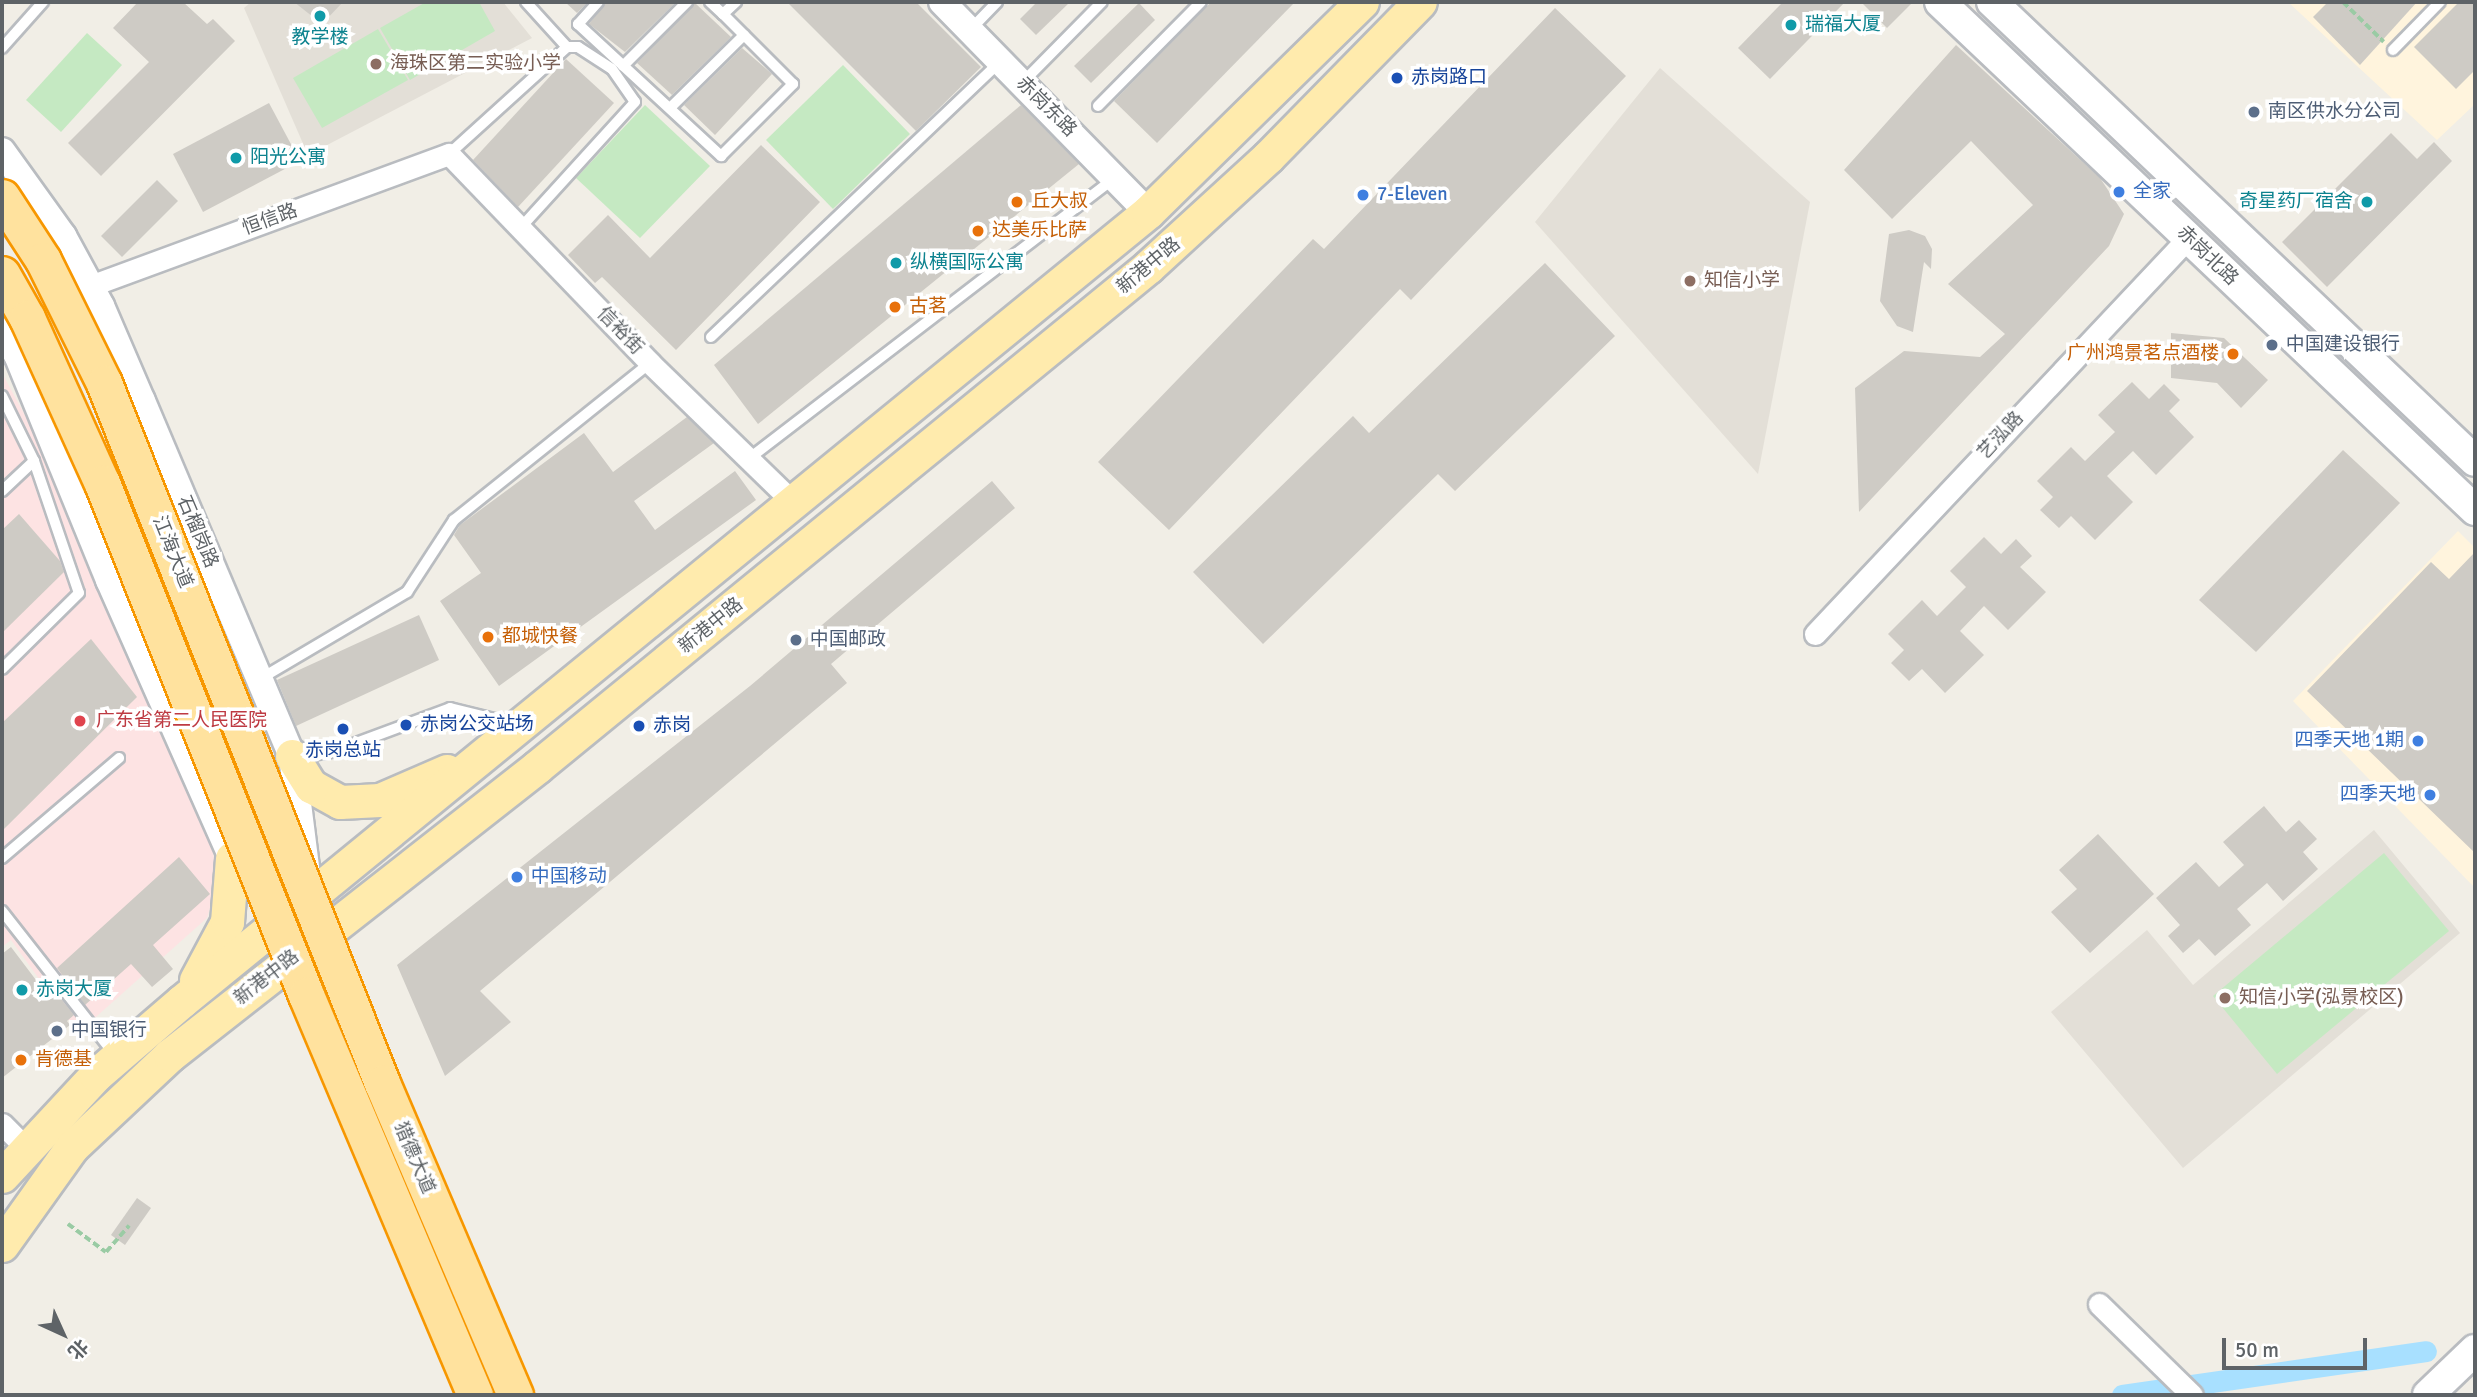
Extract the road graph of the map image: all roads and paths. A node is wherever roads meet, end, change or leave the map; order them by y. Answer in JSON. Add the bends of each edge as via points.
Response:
{"nodes":[{"id":1,"x":43,"y":2,"type":"edge"},
{"id":2,"x":526,"y":2,"type":"edge"},
{"id":3,"x":598,"y":2,"type":"edge"},
{"id":4,"x":687,"y":2,"type":"edge"},
{"id":5,"x":710,"y":2,"type":"edge"},
{"id":6,"x":736,"y":2,"type":"edge"},
{"id":7,"x":942,"y":2,"type":"edge"},
{"id":8,"x":997,"y":2,"type":"edge"},
{"id":9,"x":1102,"y":2,"type":"edge"},
{"id":10,"x":1201,"y":2,"type":"edge"},
{"id":11,"x":1420,"y":2,"type":"edge"},
{"id":12,"x":1940,"y":2,"type":"edge"},
{"id":13,"x":1992,"y":2,"type":"edge"},
{"id":14,"x":2343,"y":2,"type":"edge"},
{"id":15,"x":2440,"y":2,"type":"edge"},
{"id":16,"x":1350,"y":6,"type":"edge"},
{"id":17,"x":723,"y":14,"type":"junction"},
{"id":18,"x":970,"y":30,"type":"junction"},
{"id":19,"x":744,"y":35,"type":"junction"},
{"id":20,"x":567,"y":47,"type":"junction"},
{"id":21,"x":2,"y":48,"type":"edge"},
{"id":22,"x":2393,"y":50,"type":"joint"},
{"id":23,"x":1001,"y":61,"type":"junction"},
{"id":24,"x":623,"y":66,"type":"junction"},
{"id":25,"x":1022,"y":82,"type":"junction"},
{"id":26,"x":1098,"y":106,"type":"dead end"},
{"id":27,"x":670,"y":108,"type":"junction"},
{"id":28,"x":2,"y":151,"type":"edge"},
{"id":29,"x":449,"y":154,"type":"junction"},
{"id":30,"x":1115,"y":177,"type":"junction"},
{"id":31,"x":2,"y":197,"type":"edge"},
{"id":32,"x":1149,"y":212,"type":"junction"},
{"id":33,"x":522,"y":226,"type":"junction"},
{"id":34,"x":2188,"y":238,"type":"junction"},
{"id":35,"x":1178,"y":241,"type":"junction"},
{"id":36,"x":1093,"y":260,"type":"junction"},
{"id":37,"x":2,"y":274,"type":"edge"},
{"id":38,"x":90,"y":286,"type":"junction"},
{"id":39,"x":1120,"y":290,"type":"junction"},
{"id":40,"x":2,"y":330,"type":"edge"},
{"id":41,"x":711,"y":337,"type":"dead end"},
{"id":42,"x":650,"y":363,"type":"junction"},
{"id":43,"x":2,"y":396,"type":"edge"},
{"id":44,"x":142,"y":401,"type":"junction"},
{"id":45,"x":44,"y":453,"type":"junction"},
{"id":46,"x":751,"y":457,"type":"junction"},
{"id":47,"x":2475,"y":461,"type":"edge"},
{"id":48,"x":2,"y":491,"type":"edge"},
{"id":49,"x":795,"y":504,"type":"junction"},
{"id":50,"x":2475,"y":510,"type":"edge"},
{"id":51,"x":199,"y":536,"type":"junction"},
{"id":52,"x":109,"y":580,"type":"junction"},
{"id":53,"x":1815,"y":634,"type":"dead end"},
{"id":54,"x":2,"y":670,"type":"edge"},
{"id":55,"x":260,"y":679,"type":"junction"},
{"id":56,"x":520,"y":726,"type":"junction"},
{"id":57,"x":292,"y":756,"type":"junction"},
{"id":58,"x":120,"y":758,"type":"dead end"},
{"id":59,"x":396,"y":830,"type":"junction"},
{"id":60,"x":2,"y":858,"type":"edge"},
{"id":61,"x":232,"y":858,"type":"junction"},
{"id":62,"x":420,"y":860,"type":"junction"},
{"id":63,"x":2,"y":911,"type":"edge"},
{"id":64,"x":304,"y":925,"type":"junction"},
{"id":65,"x":182,"y":1001,"type":"junction"},
{"id":66,"x":205,"y":1026,"type":"junction"},
{"id":67,"x":116,"y":1056,"type":"junction"},
{"id":68,"x":2,"y":1124,"type":"edge"},
{"id":69,"x":25,"y":1147,"type":"junction"},
{"id":70,"x":2,"y":1176,"type":"edge"},
{"id":71,"x":68,"y":1224,"type":"dead end"},
{"id":72,"x":129,"y":1226,"type":"dead end"},
{"id":73,"x":2,"y":1245,"type":"edge"},
{"id":74,"x":2099,"y":1304,"type":"dead end"},
{"id":75,"x":2475,"y":1350,"type":"edge"},
{"id":76,"x":475,"y":1395,"type":"edge"},
{"id":77,"x":515,"y":1395,"type":"edge"},
{"id":78,"x":2192,"y":1395,"type":"edge"},
{"id":79,"x":2428,"y":1395,"type":"edge"}],
"edges":[{"from":1,"to":21,"type":"lane"},
{"from":2,"to":20,"type":"lane"},
{"from":3,"to":24,"type":"lane","via":[[578,24]]},
{"from":4,"to":24,"type":"lane"},
{"from":5,"to":17,"type":"lane"},
{"from":6,"to":17,"type":"lane"},
{"from":7,"to":18,"type":"street","name":"赤岗东路"},
{"from":8,"to":18,"type":"lane"},
{"from":9,"to":25,"type":"lane"},
{"from":10,"to":26,"type":"lane"},
{"from":11,"to":35,"type":"main road","name":"新港中路"},
{"from":12,"to":34,"type":"main road","name":"赤岗北路"},
{"from":13,"to":47,"type":"main road","name":"赤岗北路"},
{"from":14,"to":22,"type":"path"},
{"from":15,"to":22,"type":"lane"},
{"from":16,"to":32,"type":"main road","name":"新港中路"},
{"from":17,"to":19,"type":"lane"},
{"from":18,"to":23,"type":"street","name":"赤岗东路"},
{"from":19,"to":27,"type":"lane"},
{"from":19,"to":27,"type":"lane","via":[[793,84],[721,156]]},
{"from":20,"to":29,"type":"lane"},
{"from":20,"to":33,"type":"lane","via":[[578,47],[612,69],[635,102]]},
{"from":23,"to":25,"type":"street","name":"赤岗东路"},
{"from":23,"to":41,"type":"lane"},
{"from":24,"to":27,"type":"lane"},
{"from":25,"to":30,"type":"street","name":"赤岗东路"},
{"from":28,"to":38,"type":"street","name":"石榴岗路","via":[[63,236]]},
{"from":29,"to":33,"type":"street","name":"信裕街"},
{"from":29,"to":38,"type":"street","name":"恒信路"},
{"from":30,"to":32,"type":"street","name":"赤岗东路"},
{"from":30,"to":46,"type":"lane"},
{"from":31,"to":64,"type":"highway","name":"江海大道","bridge":true,"via":[[43,260],[104,383]]},
{"from":32,"to":35,"type":"main road"},
{"from":32,"to":36,"type":"main road","name":"新港中路"},
{"from":33,"to":42,"type":"street","name":"信裕街"},
{"from":34,"to":50,"type":"main road","name":"赤岗北路"},
{"from":34,"to":53,"type":"street","name":"艺泓路"},
{"from":35,"to":39,"type":"main road","name":"新港中路"},
{"from":36,"to":39,"type":"main road"},
{"from":36,"to":49,"type":"main road","name":"新港中路"},
{"from":37,"to":64,"type":"highway","name":"江海大道","bridge":true,"via":[[33,330]]},
{"from":38,"to":44,"type":"street","name":"石榴岗路"},
{"from":39,"to":62,"type":"main road","name":"新港中路"},
{"from":40,"to":45,"type":"street"},
{"from":42,"to":46,"type":"street","name":"信裕街"},
{"from":42,"to":55,"type":"lane","via":[[454,520],[407,592]]},
{"from":43,"to":45,"type":"lane"},
{"from":44,"to":45,"type":"street","via":[[116,443],[98,456]]},
{"from":44,"to":51,"type":"street","name":"石榴岗路"},
{"from":45,"to":48,"type":"lane"},
{"from":45,"to":52,"type":"street"},
{"from":45,"to":54,"type":"lane","via":[[79,593]]},
{"from":46,"to":49,"type":"street","name":"信裕街"},
{"from":49,"to":56,"type":"main road","name":"新港中路"},
{"from":51,"to":52,"type":"street","via":[[173,520],[141,524],[123,543]]},
{"from":51,"to":55,"type":"street","name":"石榴岗路"},
{"from":52,"to":61,"type":"street"},
{"from":55,"to":57,"type":"street","name":"石榴岗路"},
{"from":56,"to":57,"type":"lane","via":[[450,708],[331,752]]},
{"from":56,"to":57,"type":"main road","via":[[411,789],[359,803],[340,802],[312,786]]},
{"from":56,"to":59,"type":"main road","name":"新港中路"},
{"from":57,"to":64,"type":"street","name":"石榴岗路"},
{"from":58,"to":60,"type":"lane"},
{"from":59,"to":62,"type":"main road"},
{"from":59,"to":64,"type":"main road","name":"新港中路"},
{"from":61,"to":64,"type":"street"},
{"from":61,"to":65,"type":"main road","via":[[232,886],[221,938]]},
{"from":62,"to":64,"type":"main road","name":"新港中路"},
{"from":63,"to":67,"type":"lane"},
{"from":64,"to":65,"type":"main road","name":"新港中路"},
{"from":64,"to":66,"type":"main road","name":"新港中路"},
{"from":64,"to":76,"type":"highway","name":"猎德大道","bridge":true},
{"from":64,"to":77,"type":"highway","name":"猎德大道","bridge":true,"via":[[382,1083]]},
{"from":65,"to":66,"type":"main road"},
{"from":65,"to":67,"type":"main road","name":"新港中路"},
{"from":66,"to":73,"type":"main road","name":"新港中路","via":[[72,1147]]},
{"from":67,"to":69,"type":"main road","name":"新港中路"},
{"from":68,"to":69,"type":"street"},
{"from":69,"to":70,"type":"main road","name":"新港中路"},
{"from":71,"to":72,"type":"path","via":[[106,1252]]},
{"from":74,"to":78,"type":"street"},
{"from":75,"to":79,"type":"main road"}]}
